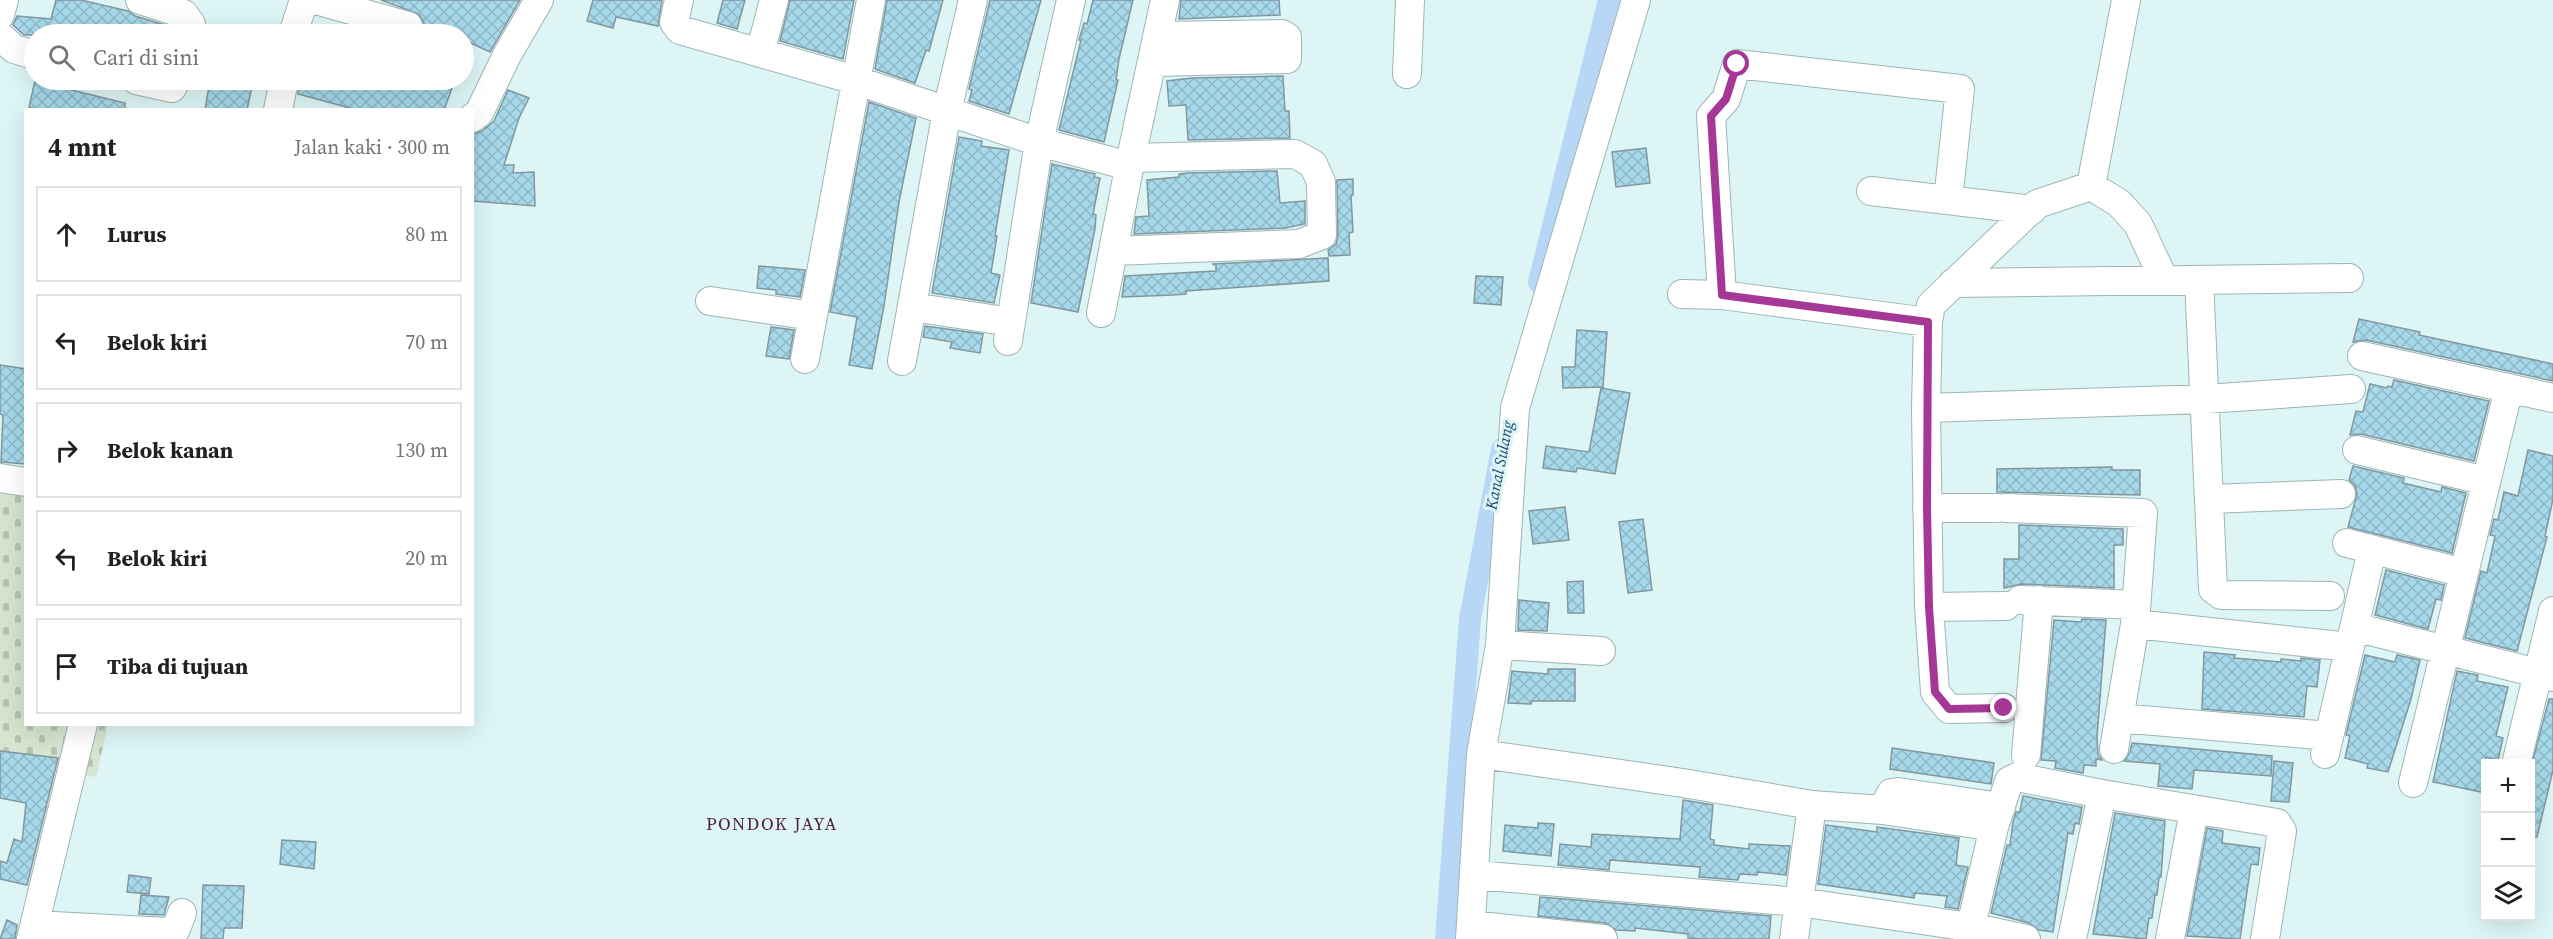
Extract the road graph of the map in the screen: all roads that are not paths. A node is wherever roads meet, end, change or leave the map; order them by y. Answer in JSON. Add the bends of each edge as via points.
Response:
{"nodes":[{"id":1,"x":4,"y":0,"type":"edge"},
{"id":2,"x":140,"y":0,"type":"edge"},
{"id":3,"x":304,"y":0,"type":"edge"},
{"id":4,"x":316,"y":0,"type":"edge"},
{"id":5,"x":539,"y":0,"type":"edge"},
{"id":6,"x":679,"y":0,"type":"edge"},
{"id":7,"x":774,"y":0,"type":"edge"},
{"id":8,"x":871,"y":0,"type":"edge"},
{"id":9,"x":973,"y":0,"type":"edge"},
{"id":10,"x":1071,"y":0,"type":"edge"},
{"id":11,"x":1165,"y":0,"type":"edge"},
{"id":12,"x":1410,"y":0,"type":"edge"},
{"id":13,"x":1636,"y":0,"type":"edge"},
{"id":14,"x":2126,"y":0,"type":"edge"},
{"id":15,"x":0,"y":15,"type":"edge"},
{"id":16,"x":191,"y":24,"type":"edge"},
{"id":17,"x":296,"y":24,"type":"edge"},
{"id":18,"x":401,"y":24,"type":"edge"},
{"id":19,"x":0,"y":36,"type":"edge"},
{"id":20,"x":24,"y":52,"type":"edge"},
{"id":21,"x":760,"y":53,"type":"junction"},
{"id":22,"x":1407,"y":74,"type":"dead end"},
{"id":23,"x":855,"y":80,"type":"junction"},
{"id":24,"x":282,"y":90,"type":"edge"},
{"id":25,"x":278,"y":108,"type":"edge"},
{"id":26,"x":947,"y":111,"type":"junction"},
{"id":27,"x":474,"y":117,"type":"edge"},
{"id":28,"x":1039,"y":142,"type":"junction"},
{"id":29,"x":1130,"y":162,"type":"junction"},
{"id":30,"x":2091,"y":186,"type":"junction"},
{"id":31,"x":1871,"y":191,"type":"dead end"},
{"id":32,"x":1948,"y":200,"type":"junction"},
{"id":33,"x":2031,"y":210,"type":"junction"},
{"id":34,"x":1113,"y":251,"type":"junction"},
{"id":35,"x":2349,"y":278,"type":"dead end"},
{"id":36,"x":2164,"y":280,"type":"junction"},
{"id":37,"x":2199,"y":280,"type":"junction"},
{"id":38,"x":1953,"y":283,"type":"junction"},
{"id":39,"x":1682,"y":294,"type":"dead end"},
{"id":40,"x":1722,"y":295,"type":"junction"},
{"id":41,"x":710,"y":301,"type":"dead end"},
{"id":42,"x":912,"y":307,"type":"junction"},
{"id":43,"x":1101,"y":313,"type":"dead end"},
{"id":44,"x":813,"y":316,"type":"junction"},
{"id":45,"x":1928,"y":322,"type":"junction"},
{"id":46,"x":2362,"y":356,"type":"dead end"},
{"id":47,"x":805,"y":359,"type":"dead end"},
{"id":48,"x":902,"y":361,"type":"dead end"},
{"id":49,"x":2509,"y":388,"type":"junction"},
{"id":50,"x":2351,"y":389,"type":"dead end"},
{"id":51,"x":2553,"y":398,"type":"edge"},
{"id":52,"x":2206,"y":399,"type":"junction"},
{"id":53,"x":1926,"y":408,"type":"junction"},
{"id":54,"x":2356,"y":450,"type":"dead end"},
{"id":55,"x":0,"y":478,"type":"edge"},
{"id":56,"x":2486,"y":481,"type":"junction"},
{"id":57,"x":24,"y":482,"type":"edge"},
{"id":58,"x":2341,"y":495,"type":"dead end"},
{"id":59,"x":2211,"y":499,"type":"junction"},
{"id":60,"x":1927,"y":508,"type":"junction"},
{"id":61,"x":2464,"y":573,"type":"junction"},
{"id":62,"x":2330,"y":596,"type":"dead end"},
{"id":63,"x":2022,"y":602,"type":"junction"},
{"id":64,"x":1929,"y":607,"type":"junction"},
{"id":65,"x":2553,"y":611,"type":"edge"},
{"id":66,"x":2136,"y":614,"type":"junction"},
{"id":67,"x":2352,"y":637,"type":"junction"},
{"id":68,"x":1500,"y":645,"type":"junction"},
{"id":69,"x":2446,"y":650,"type":"junction"},
{"id":70,"x":1601,"y":651,"type":"dead end"},
{"id":71,"x":2546,"y":675,"type":"edge"},
{"id":72,"x":2004,"y":708,"type":"dead end"},
{"id":73,"x":2119,"y":718,"type":"junction"},
{"id":74,"x":83,"y":726,"type":"edge"},
{"id":75,"x":2114,"y":749,"type":"dead end"},
{"id":76,"x":1481,"y":754,"type":"junction"},
{"id":77,"x":2026,"y":755,"type":"dead end"},
{"id":78,"x":2518,"y":759,"type":"edge"},
{"id":79,"x":2413,"y":783,"type":"dead end"},
{"id":80,"x":2103,"y":794,"type":"junction"},
{"id":81,"x":1812,"y":805,"type":"junction"},
{"id":82,"x":2194,"y":810,"type":"junction"},
{"id":83,"x":1998,"y":817,"type":"junction"},
{"id":84,"x":1475,"y":875,"type":"junction"},
{"id":85,"x":1798,"y":902,"type":"junction"},
{"id":86,"x":182,"y":913,"type":"dead end"},
{"id":87,"x":33,"y":932,"type":"edge"},
{"id":88,"x":1470,"y":932,"type":"edge"},
{"id":89,"x":1969,"y":933,"type":"edge"},
{"id":90,"x":1603,"y":939,"type":"edge"},
{"id":91,"x":1794,"y":939,"type":"edge"},
{"id":92,"x":2026,"y":939,"type":"edge"},
{"id":93,"x":2072,"y":939,"type":"edge"},
{"id":94,"x":2170,"y":939,"type":"edge"},
{"id":95,"x":2265,"y":939,"type":"edge"}],
"edges":[{"from":1,"to":15,"type":"street"},
{"from":2,"to":16,"type":"street","via":[[184,14]]},
{"from":3,"to":17,"type":"street"},
{"from":4,"to":18,"type":"street"},
{"from":5,"to":27,"type":"street"},
{"from":6,"to":21,"type":"street","via":[[674,20],[678,29]]},
{"from":7,"to":21,"type":"street"},
{"from":8,"to":23,"type":"street"},
{"from":9,"to":26,"type":"street"},
{"from":10,"to":28,"type":"street"},
{"from":11,"to":29,"type":"street"},
{"from":12,"to":22,"type":"street"},
{"from":13,"to":68,"type":"street","via":[[1515,408]]},
{"from":14,"to":30,"type":"street"},
{"from":19,"to":20,"type":"street","via":[[14,49]]},
{"from":21,"to":23,"type":"street"},
{"from":23,"to":26,"type":"street"},
{"from":23,"to":44,"type":"street"},
{"from":24,"to":25,"type":"street"},
{"from":26,"to":28,"type":"street"},
{"from":26,"to":42,"type":"street"},
{"from":28,"to":29,"type":"street"},
{"from":28,"to":42,"type":"street","via":[[1009,331]]},
{"from":29,"to":34,"type":"street"},
{"from":29,"to":34,"type":"street","via":[[1294,154],[1313,164],[1321,182],[1322,235],[1299,244]]},
{"from":30,"to":33,"type":"street","via":[[2037,204]]},
{"from":30,"to":36,"type":"street","via":[[2119,203],[2138,224]]},
{"from":31,"to":32,"type":"street"},
{"from":32,"to":33,"type":"street"},
{"from":32,"to":40,"type":"street","via":[[1960,89],[1737,64],[1726,99],[1711,116]]},
{"from":33,"to":38,"type":"street"},
{"from":34,"to":43,"type":"street"},
{"from":35,"to":37,"type":"street"},
{"from":36,"to":37,"type":"street"},
{"from":36,"to":38,"type":"street"},
{"from":37,"to":52,"type":"street"},
{"from":38,"to":45,"type":"street","via":[[1931,305]]},
{"from":39,"to":40,"type":"street"},
{"from":40,"to":45,"type":"street"},
{"from":41,"to":44,"type":"street"},
{"from":42,"to":48,"type":"street"},
{"from":44,"to":47,"type":"street"},
{"from":45,"to":53,"type":"street"},
{"from":46,"to":49,"type":"street"},
{"from":49,"to":51,"type":"street"},
{"from":49,"to":56,"type":"street"},
{"from":50,"to":52,"type":"street"},
{"from":52,"to":53,"type":"street"},
{"from":52,"to":59,"type":"street"},
{"from":53,"to":60,"type":"street"},
{"from":54,"to":56,"type":"street"},
{"from":55,"to":57,"type":"street"},
{"from":56,"to":61,"type":"street"},
{"from":58,"to":59,"type":"street"},
{"from":59,"to":62,"type":"street","via":[[2216,593]]},
{"from":60,"to":64,"type":"street"},
{"from":60,"to":66,"type":"street","via":[[2143,513]]},
{"from":61,"to":67,"type":"street","via":[[2360,547]]},
{"from":61,"to":69,"type":"street"},
{"from":63,"to":64,"type":"street"},
{"from":63,"to":66,"type":"street"},
{"from":63,"to":77,"type":"street"},
{"from":64,"to":72,"type":"street","via":[[1935,692],[1949,709]]},
{"from":65,"to":71,"type":"street"},
{"from":66,"to":67,"type":"street"},
{"from":66,"to":73,"type":"street"},
{"from":67,"to":69,"type":"street"},
{"from":67,"to":73,"type":"street","via":[[2327,745]]},
{"from":68,"to":70,"type":"street"},
{"from":68,"to":76,"type":"street"},
{"from":69,"to":71,"type":"street"},
{"from":69,"to":79,"type":"street"},
{"from":71,"to":78,"type":"street"},
{"from":73,"to":75,"type":"street"},
{"from":74,"to":87,"type":"street"},
{"from":76,"to":81,"type":"street"},
{"from":76,"to":84,"type":"street"},
{"from":80,"to":82,"type":"street"},
{"from":80,"to":83,"type":"street","via":[[2017,777],[2009,781]]},
{"from":80,"to":93,"type":"street"},
{"from":81,"to":83,"type":"street","via":[[1883,810],[1891,793],[1898,792]]},
{"from":81,"to":85,"type":"street"},
{"from":82,"to":94,"type":"street"},
{"from":82,"to":95,"type":"street","via":[[2280,826]]},
{"from":83,"to":89,"type":"street"},
{"from":84,"to":85,"type":"street"},
{"from":84,"to":88,"type":"street"},
{"from":85,"to":89,"type":"street"},
{"from":85,"to":91,"type":"street"},
{"from":86,"to":87,"type":"street","via":[[176,928],[167,932]]},
{"from":88,"to":90,"type":"street"},
{"from":89,"to":92,"type":"street"}]}
